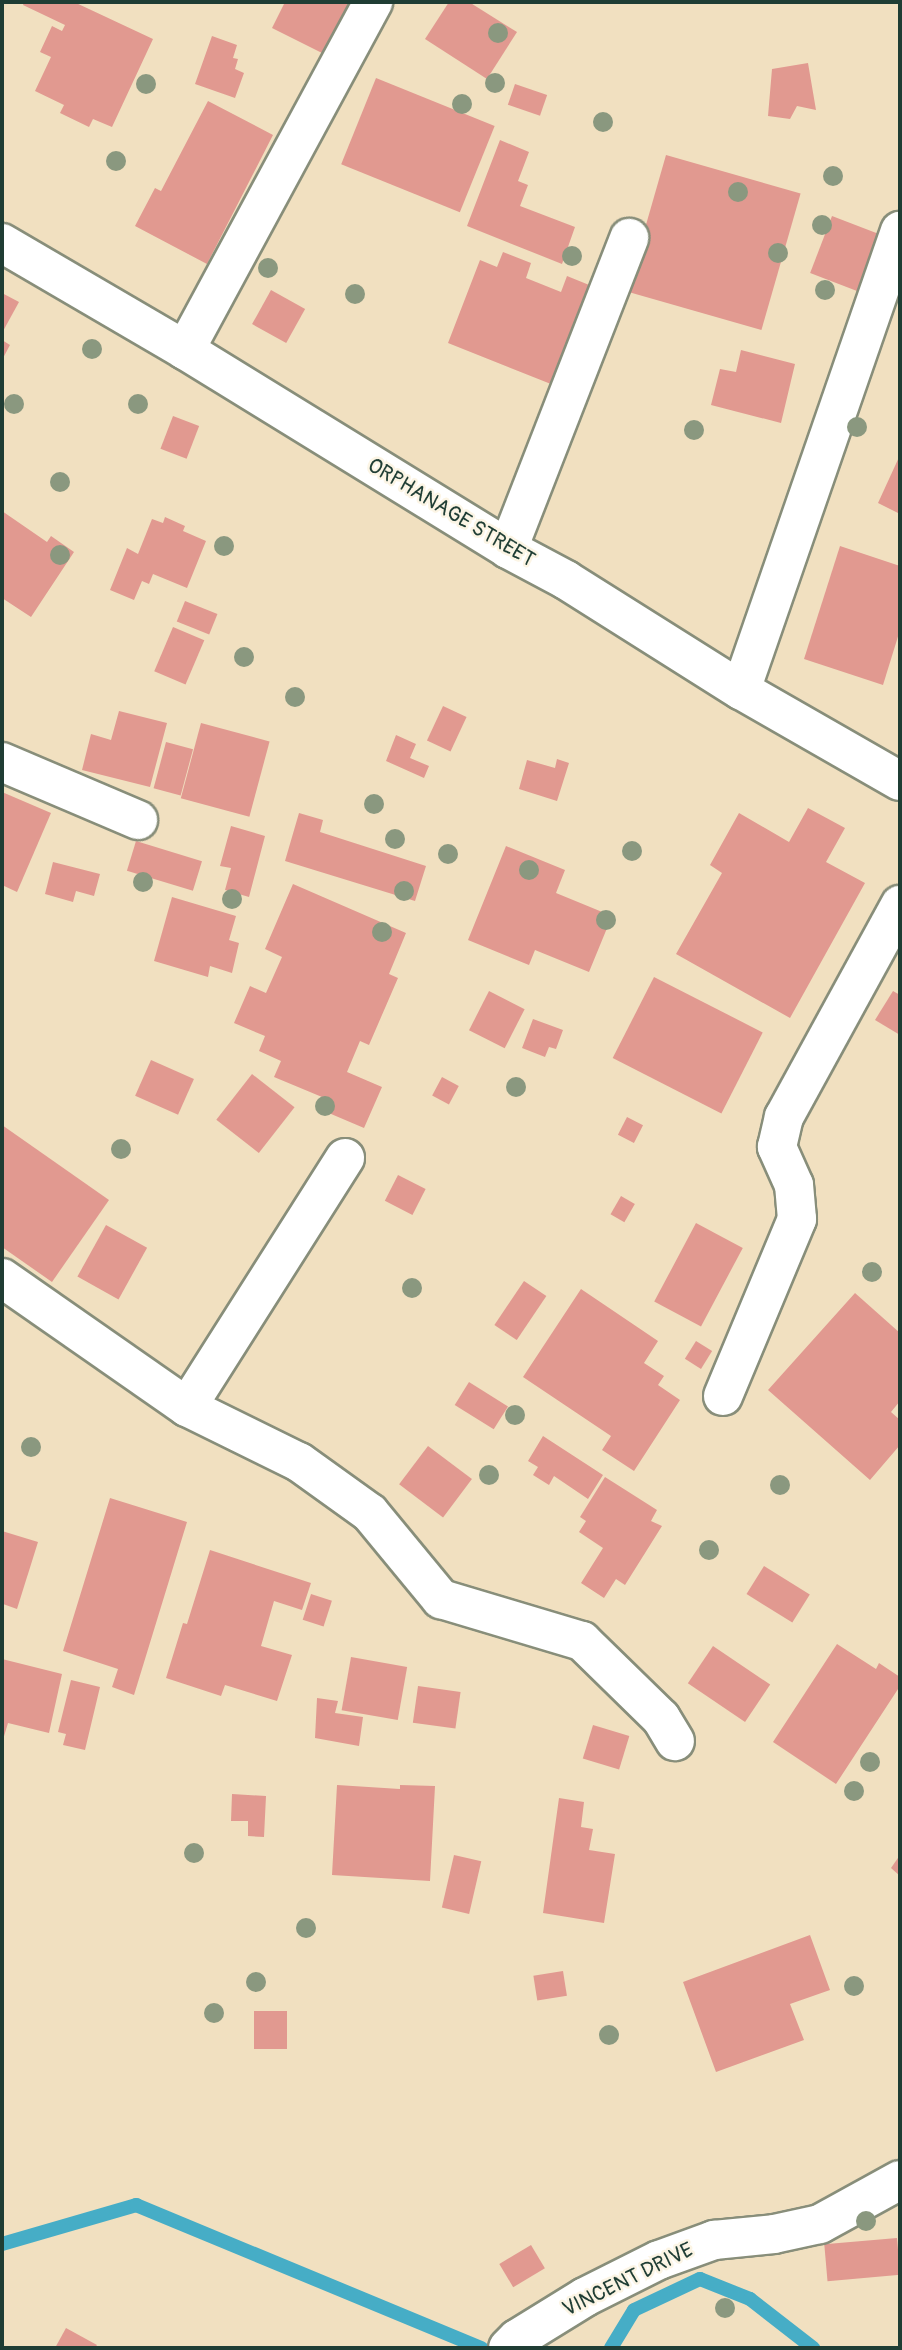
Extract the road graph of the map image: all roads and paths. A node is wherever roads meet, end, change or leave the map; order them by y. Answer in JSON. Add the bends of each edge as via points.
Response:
{"nodes":[{"id":1,"x":373,"y":2,"type":"edge"},
{"id":2,"x":900,"y":231,"type":"edge"},
{"id":3,"x":629,"y":238,"type":"dead end"},
{"id":4,"x":2,"y":243,"type":"edge"},
{"id":5,"x":185,"y":350,"type":"junction"},
{"id":6,"x":508,"y":550,"type":"junction"},
{"id":7,"x":741,"y":690,"type":"junction"},
{"id":8,"x":2,"y":762,"type":"edge"},
{"id":9,"x":900,"y":781,"type":"edge"},
{"id":10,"x":138,"y":820,"type":"dead end"},
{"id":11,"x":900,"y":905,"type":"edge"},
{"id":12,"x":345,"y":1158,"type":"dead end"},
{"id":13,"x":2,"y":1278,"type":"edge"},
{"id":14,"x":723,"y":1396,"type":"dead end"},
{"id":15,"x":187,"y":1408,"type":"junction"},
{"id":16,"x":675,"y":1741,"type":"dead end"},
{"id":17,"x":900,"y":2180,"type":"edge"},
{"id":18,"x":512,"y":2344,"type":"edge"}],
"edges":[{"from":1,"to":5,"type":"street"},
{"from":2,"to":7,"type":"street"},
{"from":3,"to":6,"type":"street"},
{"from":4,"to":5,"type":"street","name":"ORPHANAGE STREET"},
{"from":5,"to":6,"type":"street","name":"ORPHANAGE STREET"},
{"from":6,"to":7,"type":"street","name":"ORPHANAGE STREET","via":[[566,580]]},
{"from":7,"to":9,"type":"street","name":"ORPHANAGE STREET"},
{"from":8,"to":10,"type":"street"},
{"from":11,"to":14,"type":"street","via":[[784,1117],[777,1147],[794,1185],[797,1219]]},
{"from":12,"to":15,"type":"street"},
{"from":13,"to":15,"type":"street"},
{"from":15,"to":16,"type":"street","via":[[299,1462],[370,1513],[441,1599],[582,1641],[661,1718]]},
{"from":17,"to":18,"type":"street","name":"VINCENT DRIVE","via":[[820,2224],[714,2240],[659,2260],[585,2297]]}]}
